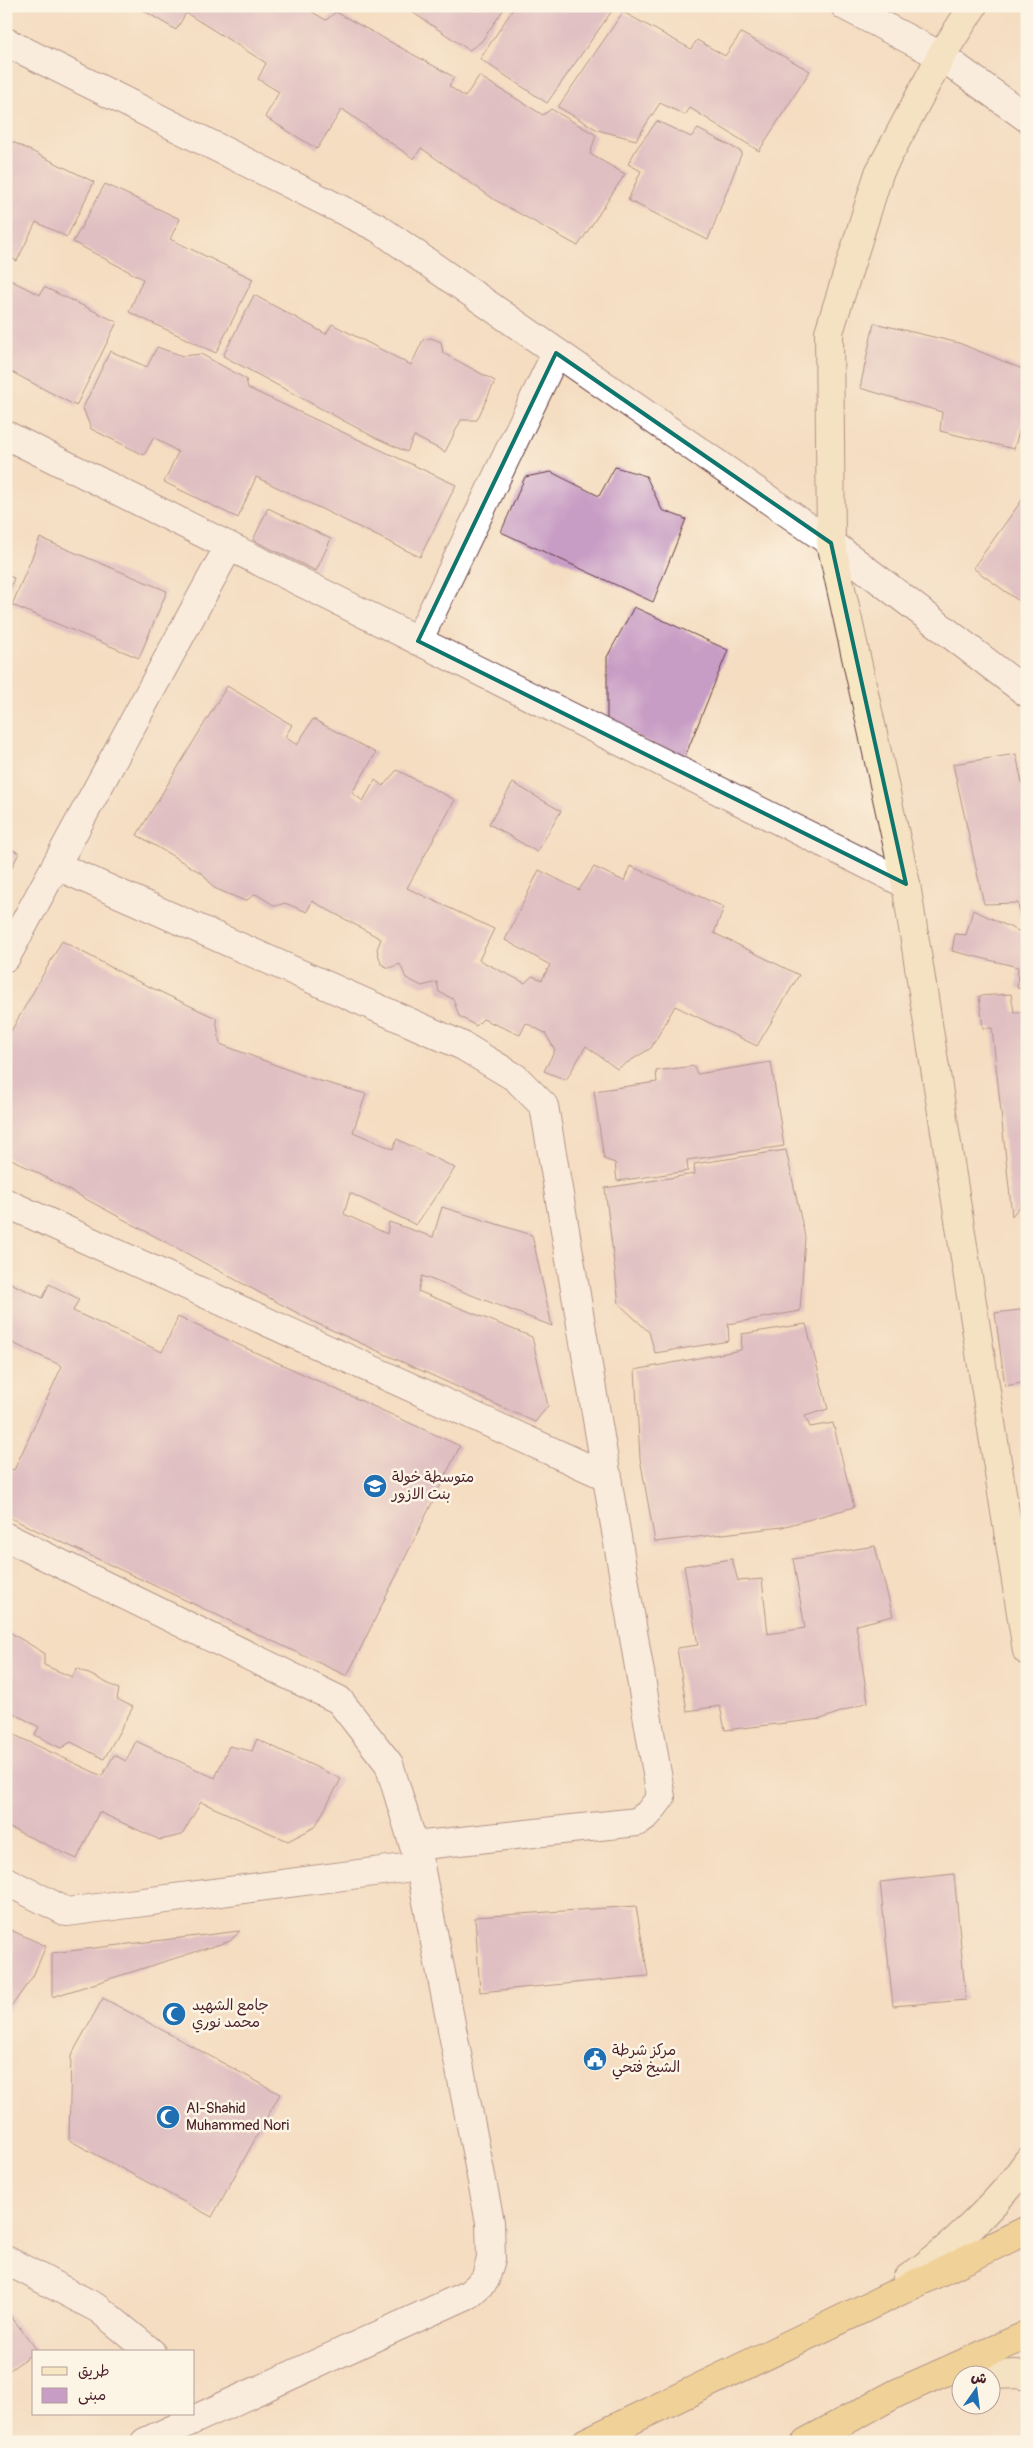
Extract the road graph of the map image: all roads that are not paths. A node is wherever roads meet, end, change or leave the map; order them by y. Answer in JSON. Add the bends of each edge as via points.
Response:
{"nodes":[{"id":1,"x":845,"y":6,"type":"edge"},
{"id":2,"x":973,"y":6,"type":"edge"},
{"id":3,"x":6,"y":42,"type":"edge"},
{"id":4,"x":941,"y":56,"type":"junction"},
{"id":5,"x":1027,"y":118,"type":"edge"},
{"id":6,"x":556,"y":353,"type":"junction"},
{"id":7,"x":6,"y":435,"type":"edge"},
{"id":8,"x":831,"y":543,"type":"junction"},
{"id":9,"x":228,"y":546,"type":"junction"},
{"id":10,"x":418,"y":640,"type":"junction"},
{"id":11,"x":1027,"y":692,"type":"edge"},
{"id":12,"x":57,"y":866,"type":"junction"},
{"id":13,"x":906,"y":884,"type":"junction"},
{"id":14,"x":6,"y":957,"type":"edge"},
{"id":15,"x":6,"y":1203,"type":"edge"},
{"id":16,"x":608,"y":1477,"type":"junction"},
{"id":17,"x":6,"y":1538,"type":"edge"},
{"id":18,"x":1027,"y":1651,"type":"edge"},
{"id":19,"x":417,"y":1856,"type":"junction"},
{"id":20,"x":6,"y":1881,"type":"edge"},
{"id":21,"x":1027,"y":2162,"type":"edge"},
{"id":22,"x":1027,"y":2230,"type":"edge"},
{"id":23,"x":6,"y":2260,"type":"edge"},
{"id":24,"x":867,"y":2306,"type":"junction"},
{"id":25,"x":1027,"y":2335,"type":"edge"},
{"id":26,"x":149,"y":2350,"type":"edge"},
{"id":27,"x":1000,"y":2375,"type":"edge"},
{"id":28,"x":1027,"y":2376,"type":"edge"},
{"id":29,"x":950,"y":2380,"type":"edge"},
{"id":30,"x":913,"y":2387,"type":"junction"},
{"id":31,"x":201,"y":2405,"type":"edge"},
{"id":32,"x":184,"y":2416,"type":"edge"},
{"id":33,"x":145,"y":2442,"type":"edge"},
{"id":34,"x":586,"y":2442,"type":"edge"},
{"id":35,"x":806,"y":2442,"type":"edge"}],
"edges":[{"from":1,"to":4,"type":"street"},
{"from":2,"to":4,"type":"main road"},
{"from":3,"to":6,"type":"street","via":[[378,228]]},
{"from":4,"to":5,"type":"street"},
{"from":4,"to":8,"type":"main road","via":[[879,173],[829,332]]},
{"from":6,"to":8,"type":"street"},
{"from":6,"to":10,"type":"street"},
{"from":7,"to":9,"type":"street"},
{"from":8,"to":11,"type":"street"},
{"from":8,"to":13,"type":"main road"},
{"from":9,"to":10,"type":"street"},
{"from":9,"to":12,"type":"street"},
{"from":10,"to":13,"type":"street"},
{"from":12,"to":14,"type":"street"},
{"from":12,"to":16,"type":"street","via":[[463,1046],[516,1078],[544,1106]]},
{"from":13,"to":18,"type":"main road"},
{"from":15,"to":16,"type":"street"},
{"from":16,"to":19,"type":"street","via":[[661,1797],[638,1822]]},
{"from":17,"to":19,"type":"street","via":[[339,1700],[389,1764]]},
{"from":19,"to":20,"type":"street","via":[[67,1912]]},
{"from":19,"to":31,"type":"street","via":[[490,2222],[491,2259],[485,2280],[469,2294]]},
{"from":21,"to":24,"type":"main road","via":[[1016,2178],[934,2261]]},
{"from":22,"to":24,"type":"highway"},
{"from":23,"to":26,"type":"street","via":[[99,2309]]},
{"from":24,"to":34,"type":"highway"},
{"from":25,"to":30,"type":"highway"},
{"from":27,"to":28,"type":"main road"},
{"from":29,"to":30,"type":"main road"},
{"from":30,"to":35,"type":"highway"},
{"from":32,"to":33,"type":"street"}]}
